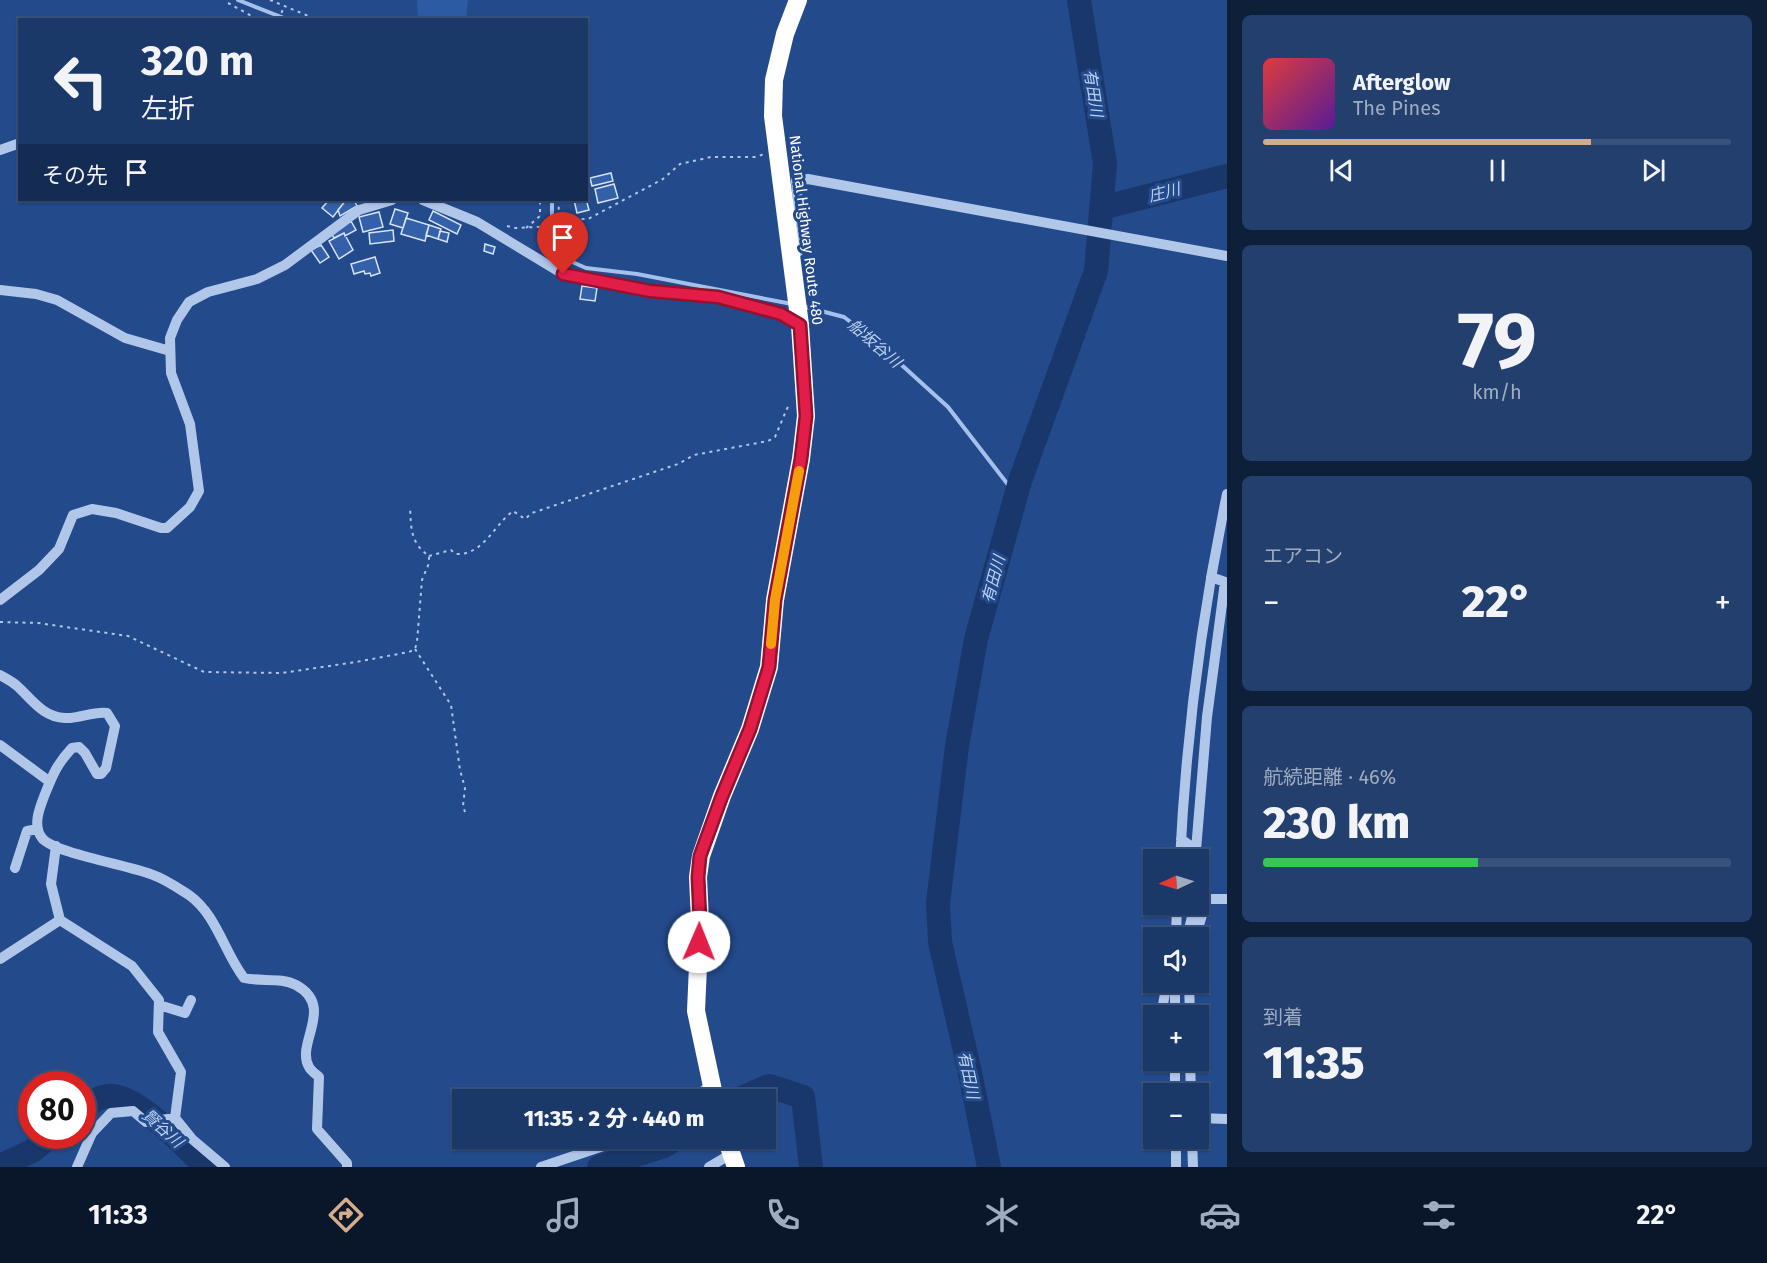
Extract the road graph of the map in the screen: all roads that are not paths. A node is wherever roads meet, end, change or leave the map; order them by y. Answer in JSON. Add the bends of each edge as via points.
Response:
{"nodes":[{"id":1,"x":798,"y":0,"type":"edge"},
{"id":2,"x":18,"y":144,"type":"edge"},
{"id":3,"x":0,"y":150,"type":"edge"},
{"id":4,"x":389,"y":201,"type":"edge"},
{"id":5,"x":425,"y":201,"type":"edge"},
{"id":6,"x":1227,"y":256,"type":"edge"},
{"id":7,"x":791,"y":258,"type":"junction"},
{"id":8,"x":0,"y":290,"type":"edge"},
{"id":9,"x":800,"y":325,"type":"junction"},
{"id":10,"x":171,"y":351,"type":"junction"},
{"id":11,"x":1227,"y":494,"type":"edge"},
{"id":12,"x":1211,"y":576,"type":"junction"},
{"id":13,"x":1226,"y":576,"type":"edge"},
{"id":14,"x":0,"y":600,"type":"edge"},
{"id":15,"x":1223,"y":626,"type":"edge"},
{"id":16,"x":0,"y":675,"type":"edge"},
{"id":17,"x":0,"y":745,"type":"edge"},
{"id":18,"x":50,"y":782,"type":"junction"},
{"id":19,"x":38,"y":830,"type":"junction"},
{"id":20,"x":1181,"y":839,"type":"junction"},
{"id":21,"x":56,"y":846,"type":"junction"},
{"id":22,"x":1181,"y":849,"type":"edge"},
{"id":23,"x":1190,"y":849,"type":"edge"},
{"id":24,"x":1196,"y":849,"type":"edge"},
{"id":25,"x":15,"y":868,"type":"dead end"},
{"id":26,"x":1209,"y":898,"type":"edge"},
{"id":27,"x":1227,"y":899,"type":"edge"},
{"id":28,"x":60,"y":920,"type":"junction"},
{"id":29,"x":0,"y":959,"type":"edge"},
{"id":30,"x":191,"y":1000,"type":"dead end"},
{"id":31,"x":159,"y":1005,"type":"junction"},
{"id":32,"x":711,"y":1089,"type":"edge"},
{"id":33,"x":175,"y":1118,"type":"junction"},
{"id":34,"x":1209,"y":1119,"type":"edge"},
{"id":35,"x":1227,"y":1119,"type":"edge"},
{"id":36,"x":594,"y":1149,"type":"edge"},
{"id":37,"x":1176,"y":1149,"type":"edge"},
{"id":38,"x":1192,"y":1149,"type":"edge"},
{"id":39,"x":731,"y":1153,"type":"edge"},
{"id":40,"x":77,"y":1167,"type":"edge"},
{"id":41,"x":225,"y":1167,"type":"edge"},
{"id":42,"x":347,"y":1167,"type":"edge"},
{"id":43,"x":541,"y":1167,"type":"edge"},
{"id":44,"x":710,"y":1167,"type":"edge"},
{"id":45,"x":1176,"y":1167,"type":"edge"},
{"id":46,"x":1192,"y":1167,"type":"edge"}],
"edges":[{"from":1,"to":7,"type":"highway","name":"National Highway Route 480","via":[[774,80],[773,116]]},
{"from":2,"to":3,"type":"street"},
{"from":4,"to":10,"type":"street","via":[[359,210],[285,265],[189,302],[170,338]]},
{"from":5,"to":9,"type":"street","via":[[477,222],[563,274],[650,291],[718,297],[781,314]]},
{"from":6,"to":7,"type":"street","via":[[808,179],[796,181],[802,248]]},
{"from":7,"to":9,"type":"highway","name":"National Highway Route 480"},
{"from":8,"to":10,"type":"street","via":[[57,300],[125,338]]},
{"from":9,"to":32,"type":"highway","name":"National Highway Route 480","via":[[806,416],[775,600],[769,667],[750,729],[700,856],[696,1011]]},
{"from":10,"to":14,"type":"street","via":[[171,373],[190,424],[199,491],[190,507],[167,528],[92,509],[73,515],[59,549]]},
{"from":11,"to":12,"type":"street"},
{"from":12,"to":13,"type":"street"},
{"from":12,"to":20,"type":"street","via":[[1193,695]]},
{"from":13,"to":15,"type":"street"},
{"from":15,"to":24,"type":"street","via":[[1207,717]]},
{"from":16,"to":18,"type":"street","via":[[47,714],[65,718],[107,713],[115,726],[106,768],[101,774],[97,774],[79,747],[72,748],[58,763]]},
{"from":17,"to":18,"type":"street"},
{"from":18,"to":19,"type":"street","via":[[38,813]]},
{"from":19,"to":21,"type":"street","via":[[42,839]]},
{"from":19,"to":25,"type":"street","via":[[27,831]]},
{"from":20,"to":22,"type":"street"},
{"from":20,"to":23,"type":"street"},
{"from":21,"to":28,"type":"street","via":[[51,884]]},
{"from":21,"to":42,"type":"street","via":[[155,875],[191,896],[210,917],[244,978],[281,981],[308,995],[314,1005],[307,1050],[308,1066],[318,1077],[317,1129]]},
{"from":26,"to":27,"type":"street"},
{"from":28,"to":29,"type":"street"},
{"from":28,"to":31,"type":"street","via":[[132,966]]},
{"from":30,"to":31,"type":"street","via":[[185,1013]]},
{"from":31,"to":33,"type":"street","via":[[158,1032],[181,1072]]},
{"from":33,"to":40,"type":"street","via":[[146,1122],[133,1111],[111,1113],[92,1133]]},
{"from":33,"to":41,"type":"street","via":[[192,1140]]},
{"from":34,"to":35,"type":"street"},
{"from":36,"to":43,"type":"street"},
{"from":37,"to":45,"type":"street"},
{"from":38,"to":46,"type":"street"},
{"from":39,"to":44,"type":"street"}]}
